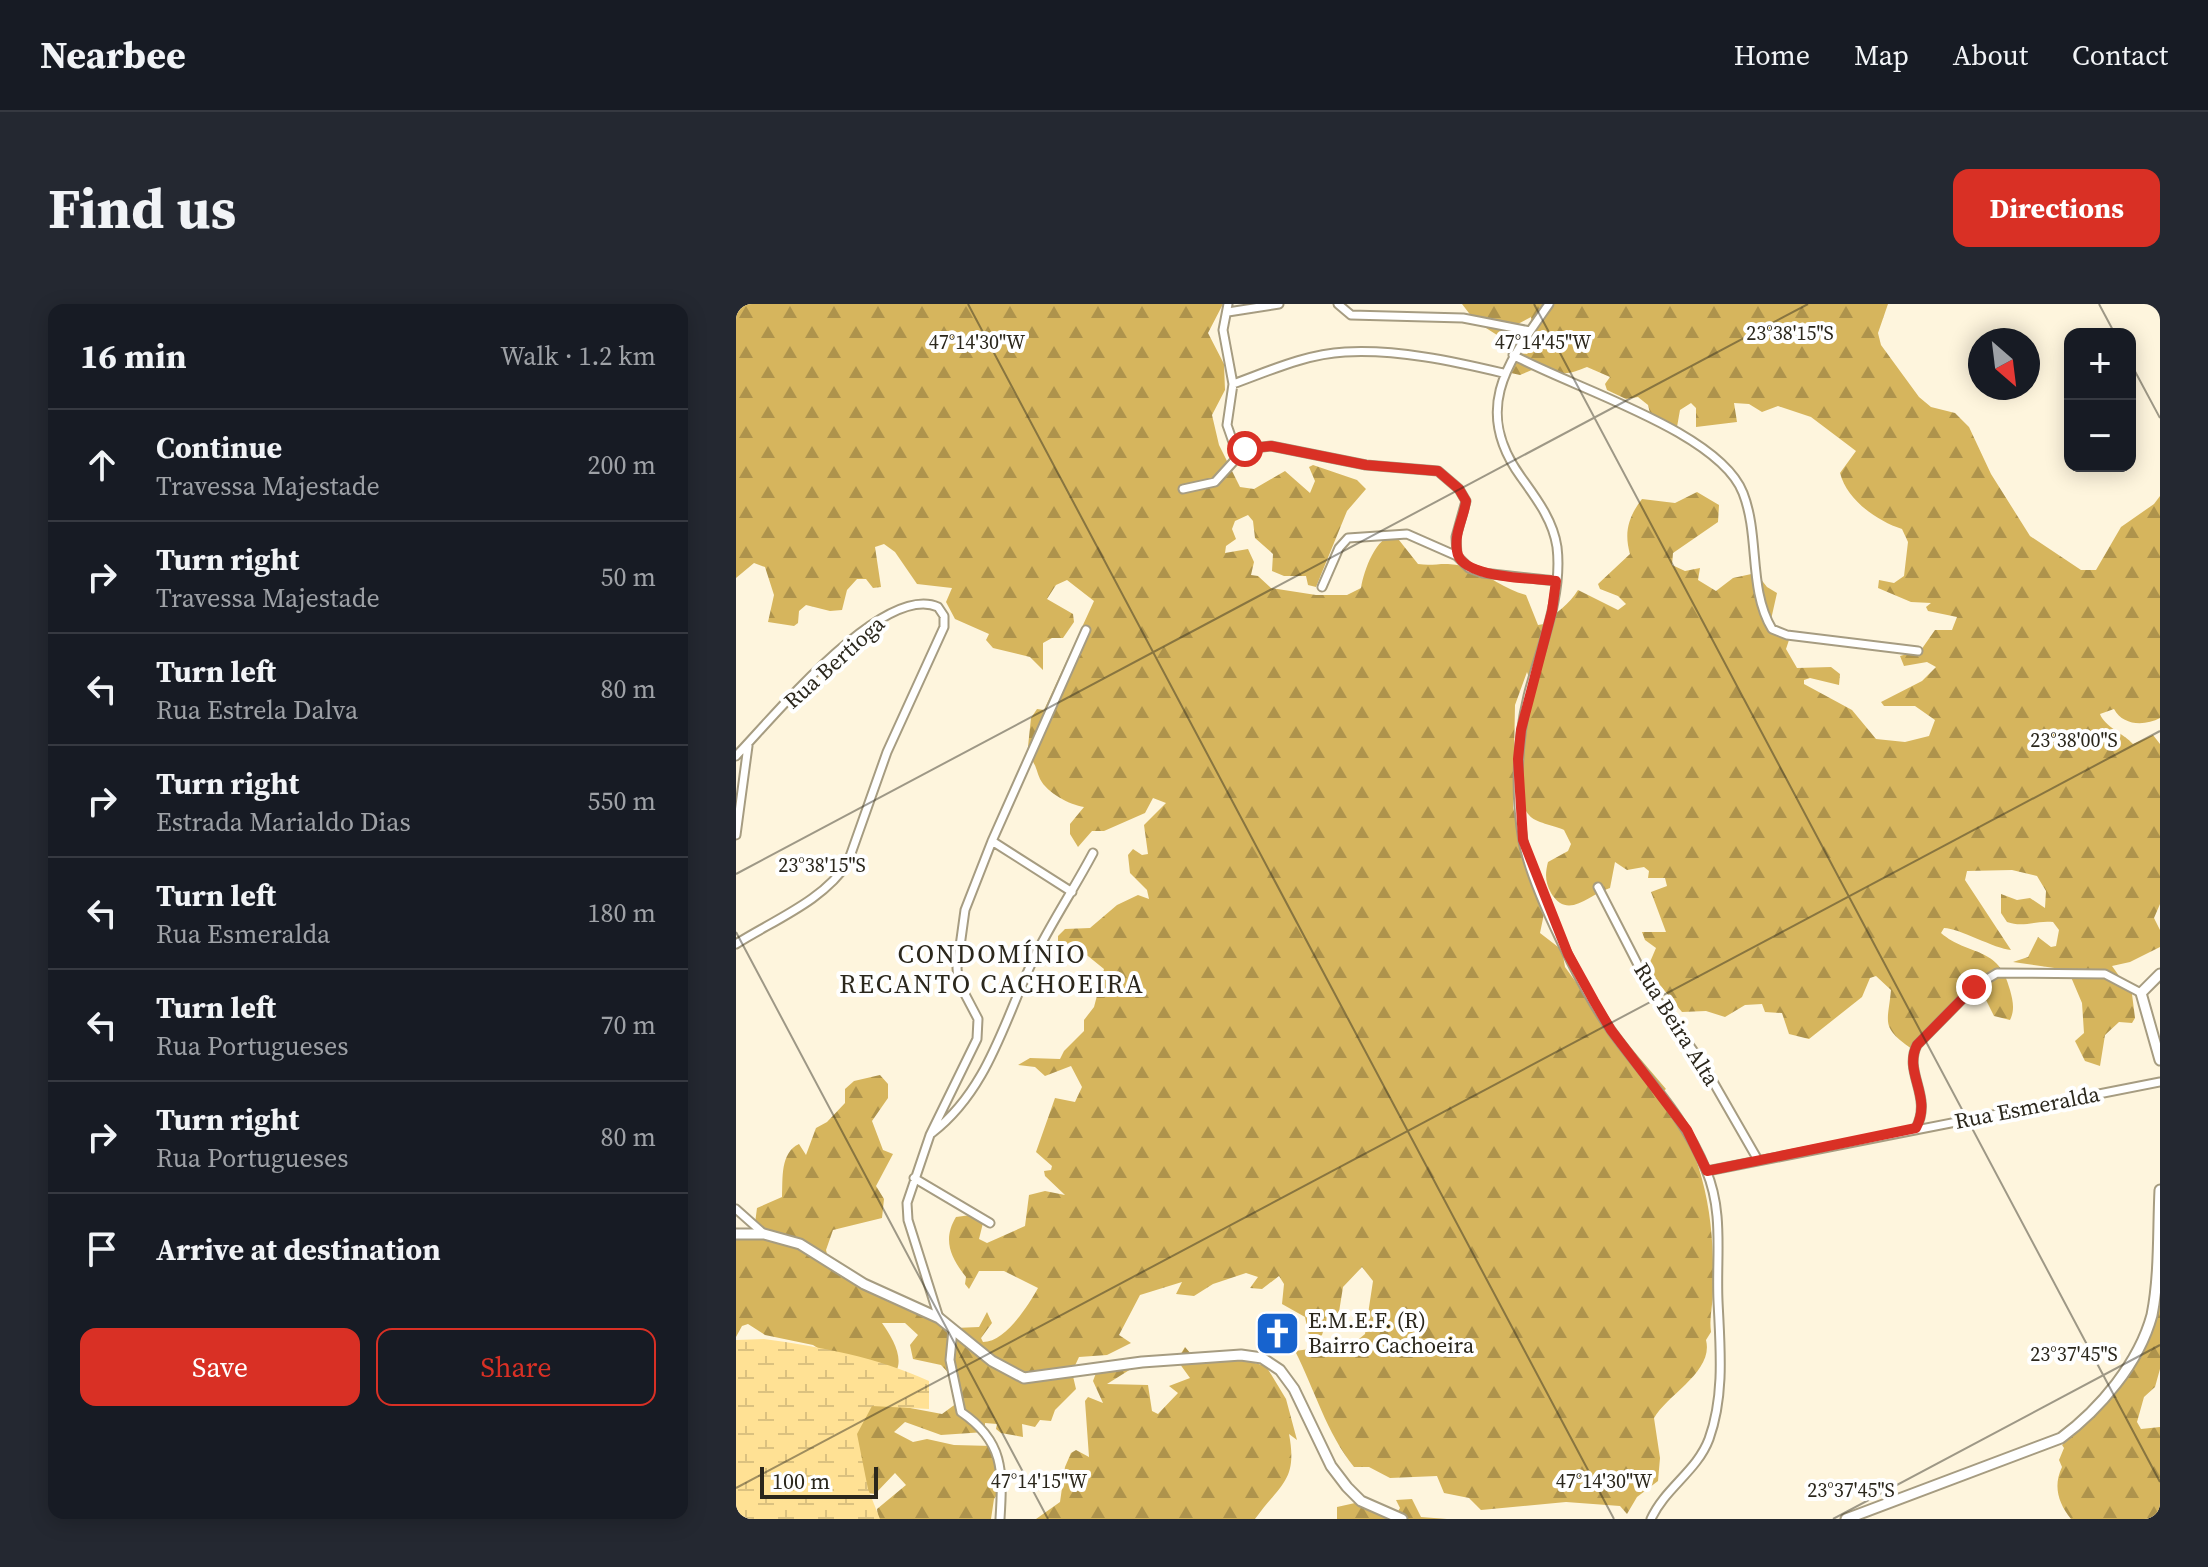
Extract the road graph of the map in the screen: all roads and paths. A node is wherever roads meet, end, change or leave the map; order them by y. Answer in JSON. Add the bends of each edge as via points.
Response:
{"nodes":[{"id":1,"x":1279,"y":304,"type":"edge"},
{"id":2,"x":1338,"y":304,"type":"edge"},
{"id":3,"x":1549,"y":304,"type":"edge"},
{"id":4,"x":1228,"y":308,"type":"edge"},
{"id":5,"x":1530,"y":331,"type":"junction"},
{"id":6,"x":1513,"y":355,"type":"junction"},
{"id":7,"x":1503,"y":373,"type":"junction"},
{"id":8,"x":1233,"y":384,"type":"junction"},
{"id":9,"x":1245,"y":449,"type":"junction"},
{"id":10,"x":1183,"y":489,"type":"dead end"},
{"id":11,"x":1457,"y":556,"type":"junction"},
{"id":12,"x":1556,"y":581,"type":"junction"},
{"id":13,"x":1322,"y":587,"type":"dead end"},
{"id":14,"x":1086,"y":630,"type":"dead end"},
{"id":15,"x":1918,"y":651,"type":"dead end"},
{"id":16,"x":748,"y":744,"type":"junction"},
{"id":17,"x":736,"y":756,"type":"edge"},
{"id":18,"x":736,"y":835,"type":"edge"},
{"id":19,"x":992,"y":841,"type":"junction"},
{"id":20,"x":1093,"y":853,"type":"dead end"},
{"id":21,"x":1598,"y":887,"type":"dead end"},
{"id":22,"x":1072,"y":892,"type":"junction"},
{"id":23,"x":736,"y":944,"type":"edge"},
{"id":24,"x":2160,"y":974,"type":"edge"},
{"id":25,"x":2141,"y":993,"type":"junction"},
{"id":26,"x":2160,"y":1060,"type":"edge"},
{"id":27,"x":2160,"y":1082,"type":"edge"},
{"id":28,"x":1916,"y":1128,"type":"junction"},
{"id":29,"x":930,"y":1135,"type":"junction"},
{"id":30,"x":1758,"y":1160,"type":"junction"},
{"id":31,"x":1707,"y":1171,"type":"junction"},
{"id":32,"x":914,"y":1178,"type":"junction"},
{"id":33,"x":2160,"y":1190,"type":"edge"},
{"id":34,"x":736,"y":1209,"type":"edge"},
{"id":35,"x":990,"y":1223,"type":"dead end"},
{"id":36,"x":736,"y":1234,"type":"edge"},
{"id":37,"x":764,"y":1234,"type":"junction"},
{"id":38,"x":939,"y":1318,"type":"junction"},
{"id":39,"x":953,"y":1329,"type":"junction"},
{"id":40,"x":1000,"y":1519,"type":"edge"},
{"id":41,"x":1402,"y":1519,"type":"edge"},
{"id":42,"x":1651,"y":1519,"type":"edge"},
{"id":43,"x":1846,"y":1519,"type":"edge"}],
"edges":[{"from":1,"to":4,"type":"street"},
{"from":2,"to":5,"type":"street","via":[[1351,315],[1463,318]]},
{"from":3,"to":5,"type":"street"},
{"from":4,"to":8,"type":"street","via":[[1223,330]]},
{"from":5,"to":6,"type":"street"},
{"from":6,"to":7,"type":"street"},
{"from":6,"to":15,"type":"street","via":[[1681,436],[1727,468],[1745,497],[1763,611],[1772,629]]},
{"from":7,"to":8,"type":"street","via":[[1447,361],[1346,352],[1302,360]]},
{"from":7,"to":12,"type":"street","via":[[1498,402],[1503,442],[1552,528]]},
{"from":8,"to":9,"type":"street","via":[[1227,425],[1234,445]]},
{"from":9,"to":10,"type":"street","via":[[1215,482]]},
{"from":9,"to":11,"type":"street","via":[[1271,446],[1366,465],[1438,471],[1466,501],[1456,537]]},
{"from":11,"to":12,"type":"street","via":[[1483,573]]},
{"from":11,"to":13,"type":"street","via":[[1407,534],[1355,536],[1339,548]]},
{"from":12,"to":31,"type":"street","via":[[1521,730],[1525,848],[1568,954],[1594,1001],[1687,1130]]},
{"from":14,"to":19,"type":"street"},
{"from":16,"to":17,"type":"street","name":"Rua Bertioga"},
{"from":16,"to":18,"type":"street"},
{"from":16,"to":23,"type":"street","name":"Rua Bertioga","via":[[812,676],[890,611],[912,603],[938,607],[944,627],[887,752],[848,862],[839,877]]},
{"from":19,"to":22,"type":"street"},
{"from":19,"to":29,"type":"street","via":[[965,910],[957,968],[958,981],[978,1019],[977,1039]]},
{"from":20,"to":22,"type":"street"},
{"from":21,"to":30,"type":"street","name":"Rua Beira Alta","via":[[1653,994],[1704,1066]]},
{"from":22,"to":29,"type":"street","via":[[1034,959],[994,1053],[964,1102]]},
{"from":24,"to":25,"type":"street"},
{"from":25,"to":26,"type":"street"},
{"from":25,"to":28,"type":"street","via":[[2105,974],[2007,971],[1986,978],[1913,1053],[1923,1110]]},
{"from":27,"to":28,"type":"street","name":"Rua Esmeralda"},
{"from":28,"to":30,"type":"street","name":"Rua Esmeralda"},
{"from":29,"to":32,"type":"street"},
{"from":30,"to":31,"type":"street","name":"Rua Esmeralda"},
{"from":31,"to":42,"type":"street","via":[[1719,1237],[1721,1367],[1716,1411],[1698,1461]]},
{"from":32,"to":35,"type":"street"},
{"from":32,"to":38,"type":"street","via":[[908,1220]]},
{"from":33,"to":43,"type":"street","via":[[2151,1317],[2129,1364],[2082,1423],[2061,1438]]},
{"from":34,"to":37,"type":"street"},
{"from":36,"to":37,"type":"street"},
{"from":37,"to":38,"type":"street","via":[[800,1244],[864,1284]]},
{"from":38,"to":39,"type":"street"},
{"from":39,"to":40,"type":"street","via":[[950,1360],[961,1412],[982,1426],[995,1446],[1002,1481]]},
{"from":39,"to":41,"type":"street","via":[[992,1361],[1024,1378],[1142,1362],[1262,1358],[1294,1389],[1331,1466],[1347,1487],[1361,1501]]}]}
